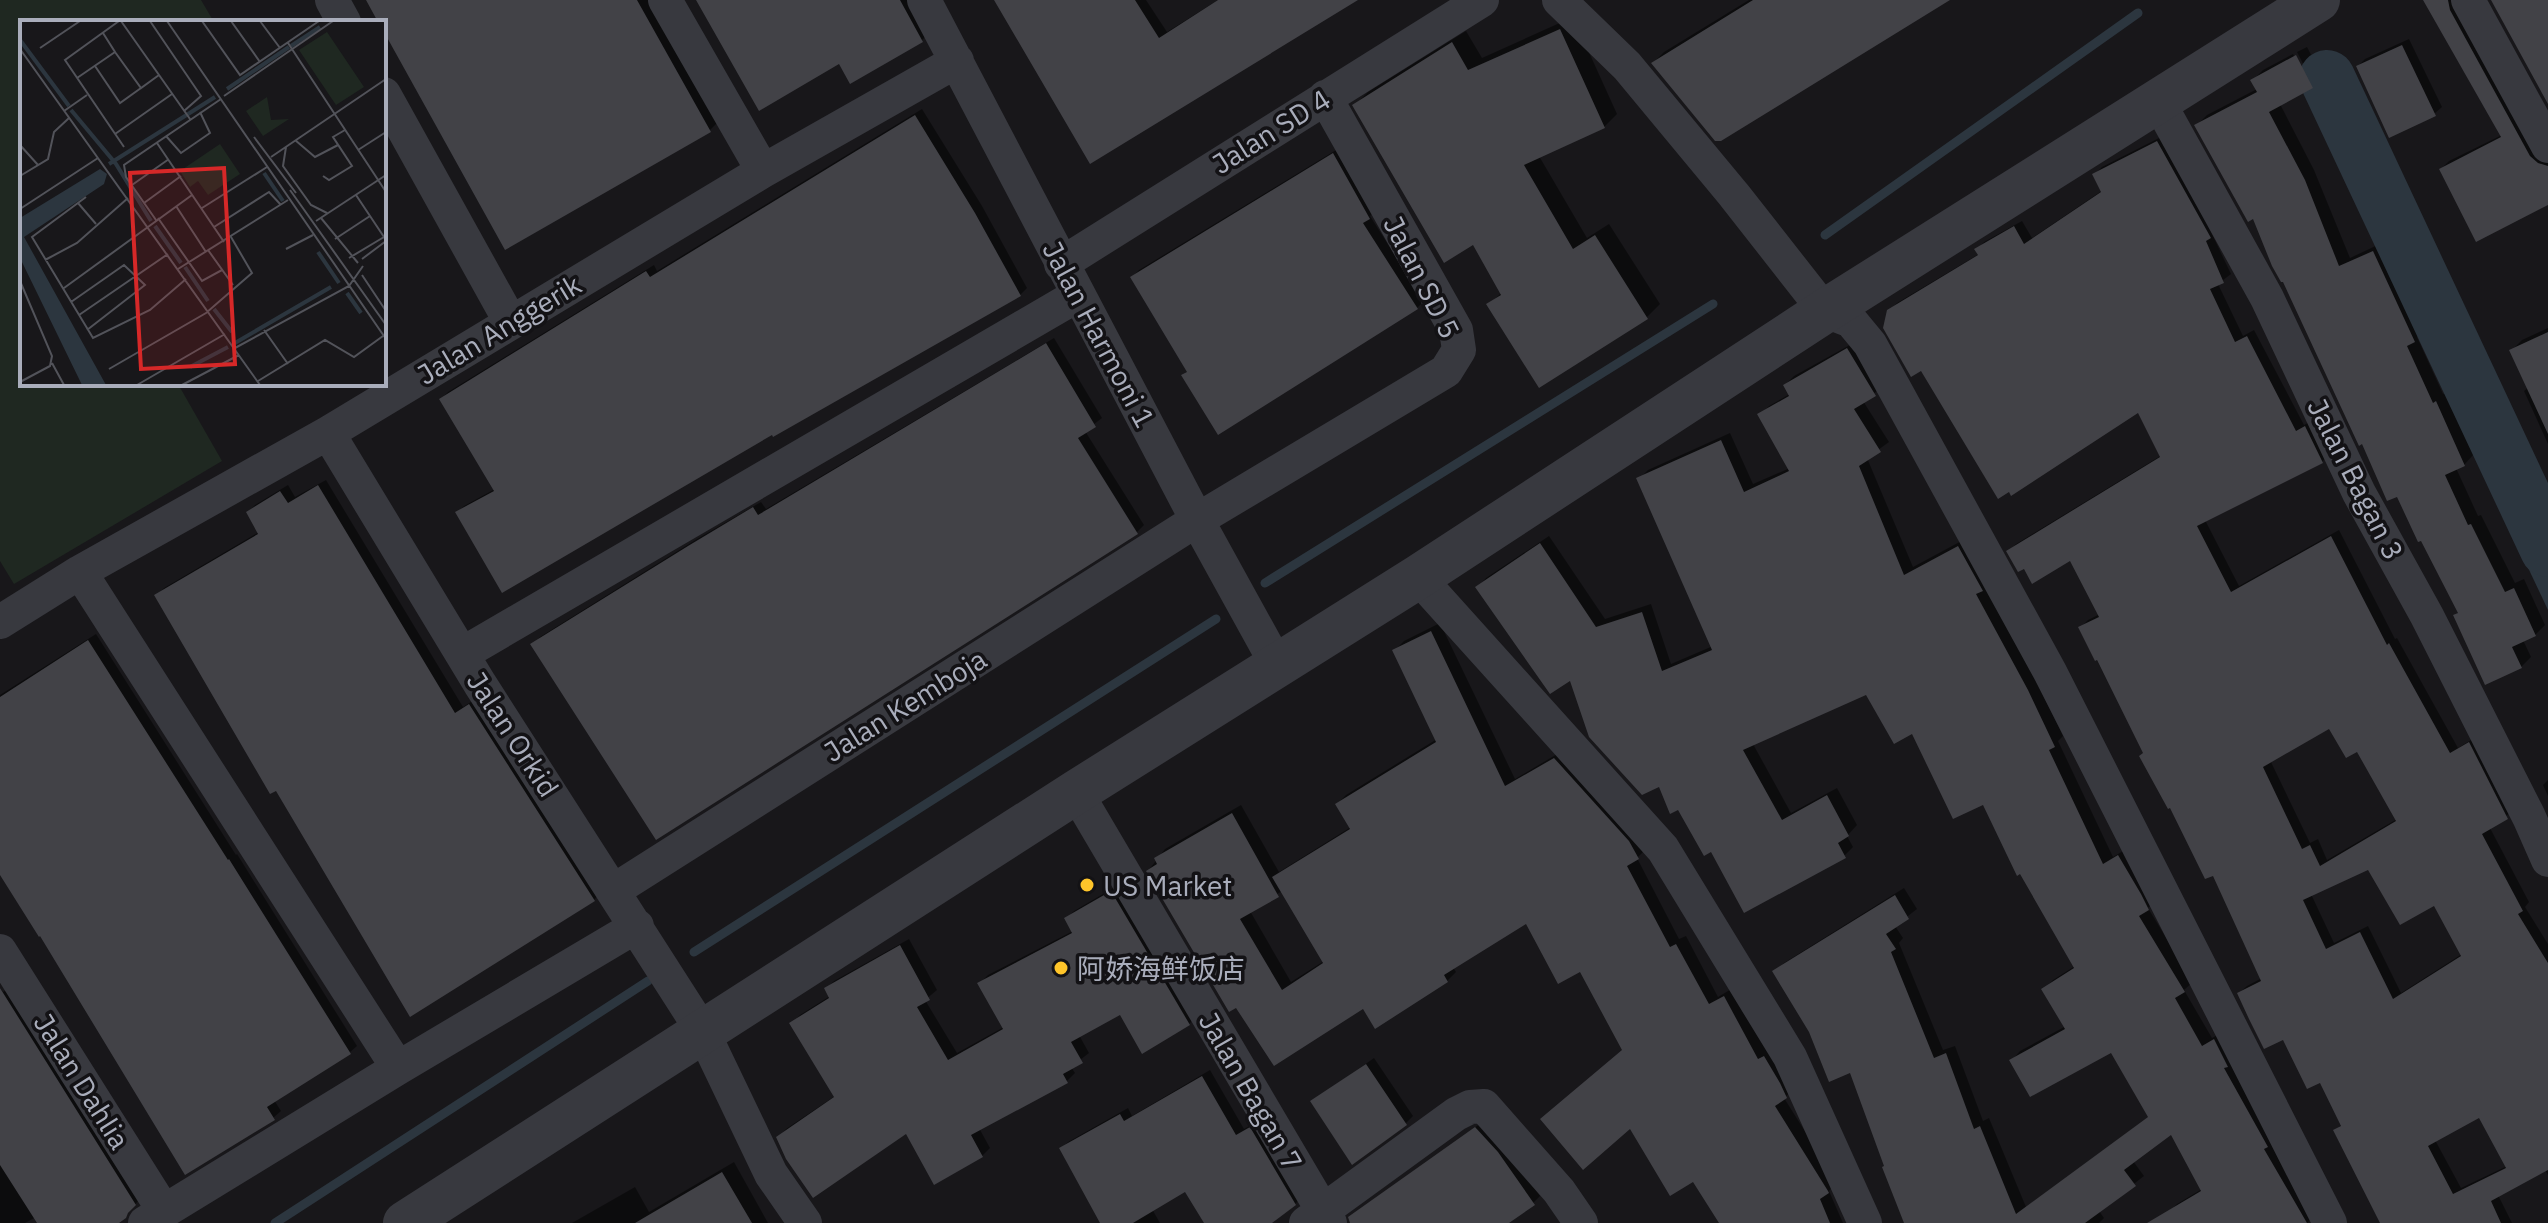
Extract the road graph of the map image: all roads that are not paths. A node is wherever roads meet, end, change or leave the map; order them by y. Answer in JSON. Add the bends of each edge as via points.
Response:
{"nodes":[{"id":1,"x":332,"y":0,"type":"edge"},
{"id":2,"x":665,"y":0,"type":"edge"},
{"id":3,"x":924,"y":0,"type":"edge"},
{"id":4,"x":1482,"y":0,"type":"edge"},
{"id":5,"x":1559,"y":0,"type":"edge"},
{"id":6,"x":2318,"y":0,"type":"edge"},
{"id":7,"x":2468,"y":0,"type":"edge"},
{"id":8,"x":343,"y":20,"type":"edge"},
{"id":9,"x":957,"y":61,"type":"junction"},
{"id":10,"x":1325,"y":97,"type":"junction"},
{"id":11,"x":386,"y":98,"type":"edge"},
{"id":12,"x":2158,"y":101,"type":"junction"},
{"id":13,"x":2548,"y":146,"type":"edge"},
{"id":14,"x":763,"y":171,"type":"junction"},
{"id":15,"x":1061,"y":264,"type":"junction"},
{"id":16,"x":1078,"y":295,"type":"junction"},
{"id":17,"x":1825,"y":311,"type":"junction"},
{"id":18,"x":510,"y":321,"type":"junction"},
{"id":19,"x":328,"y":433,"type":"junction"},
{"id":20,"x":1197,"y":520,"type":"junction"},
{"id":21,"x":80,"y":572,"type":"junction"},
{"id":22,"x":1418,"y":577,"type":"junction"},
{"id":23,"x":0,"y":622,"type":"edge"},
{"id":24,"x":462,"y":654,"type":"junction"},
{"id":25,"x":1277,"y":665,"type":"junction"},
{"id":26,"x":1076,"y":792,"type":"junction"},
{"id":27,"x":2548,"y":860,"type":"edge"},
{"id":28,"x":613,"y":891,"type":"junction"},
{"id":29,"x":637,"y":926,"type":"junction"},
{"id":30,"x":0,"y":951,"type":"edge"},
{"id":31,"x":703,"y":1032,"type":"junction"},
{"id":32,"x":398,"y":1068,"type":"junction"},
{"id":33,"x":154,"y":1217,"type":"edge"},
{"id":34,"x":1319,"y":1219,"type":"edge"},
{"id":35,"x":405,"y":1223,"type":"edge"},
{"id":36,"x":805,"y":1223,"type":"edge"},
{"id":37,"x":1581,"y":1223,"type":"edge"},
{"id":38,"x":1865,"y":1223,"type":"edge"},
{"id":39,"x":2330,"y":1223,"type":"edge"}],
"edges":[{"from":1,"to":8,"type":"street"},
{"from":2,"to":14,"type":"street"},
{"from":3,"to":9,"type":"street","name":"Jalan Harmoni 1"},
{"from":4,"to":10,"type":"street","name":"Jalan SD 4"},
{"from":5,"to":17,"type":"street","via":[[1627,66]]},
{"from":6,"to":12,"type":"street"},
{"from":7,"to":13,"type":"street"},
{"from":9,"to":14,"type":"street","name":"Jalan Anggerik"},
{"from":9,"to":15,"type":"street","name":"Jalan Harmoni 1"},
{"from":10,"to":15,"type":"street","name":"Jalan SD 4"},
{"from":10,"to":20,"type":"street","name":"Jalan SD 5","via":[[1456,330],[1459,350],[1446,371]]},
{"from":11,"to":18,"type":"street"},
{"from":12,"to":17,"type":"street"},
{"from":12,"to":27,"type":"street","name":"Jalan Bagan 3","via":[[2267,298],[2359,493],[2427,616]]},
{"from":14,"to":18,"type":"street","name":"Jalan Anggerik"},
{"from":15,"to":16,"type":"street","name":"Jalan Harmoni 1"},
{"from":16,"to":20,"type":"street","name":"Jalan Harmoni 1"},
{"from":16,"to":24,"type":"street"},
{"from":17,"to":22,"type":"street"},
{"from":17,"to":39,"type":"street","via":[[1851,321],[1870,344],[2050,672]]},
{"from":18,"to":19,"type":"street","name":"Jalan Anggerik"},
{"from":19,"to":21,"type":"street","name":"Jalan Anggerik"},
{"from":19,"to":24,"type":"street","name":"Jalan Orkid"},
{"from":20,"to":25,"type":"street","name":"Jalan Harmoni 1"},
{"from":20,"to":28,"type":"street","name":"Jalan Kemboja"},
{"from":21,"to":23,"type":"street","name":"Jalan Anggerik"},
{"from":21,"to":32,"type":"street"},
{"from":22,"to":25,"type":"street"},
{"from":22,"to":38,"type":"street","via":[[1663,849],[1790,1057]]},
{"from":24,"to":28,"type":"street","name":"Jalan Orkid"},
{"from":25,"to":26,"type":"street"},
{"from":26,"to":31,"type":"street"},
{"from":26,"to":34,"type":"street","name":"Jalan Bagan 7"},
{"from":28,"to":29,"type":"street","name":"Jalan Orkid"},
{"from":29,"to":31,"type":"street","name":"Jalan Orkid"},
{"from":29,"to":32,"type":"street"},
{"from":30,"to":33,"type":"street","name":"Jalan Dahlia"},
{"from":31,"to":35,"type":"street"},
{"from":31,"to":36,"type":"street","name":"Jalan Orkid","via":[[771,1174]]},
{"from":32,"to":33,"type":"street"},
{"from":34,"to":37,"type":"street","via":[[1456,1114],[1484,1106]]}]}
